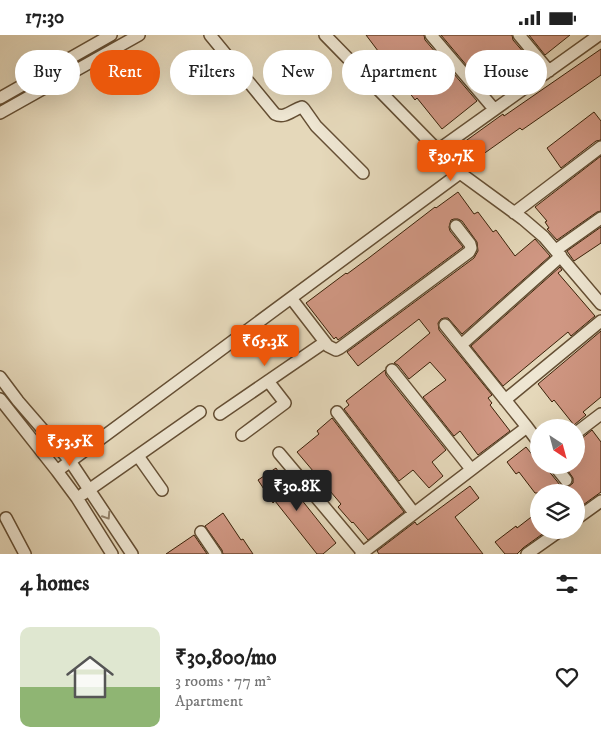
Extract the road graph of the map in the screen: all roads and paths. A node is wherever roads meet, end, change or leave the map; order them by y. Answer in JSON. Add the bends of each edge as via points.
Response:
{"nodes":[{"id":1,"x":111,"y":35,"type":"edge"},
{"id":2,"x":139,"y":35,"type":"edge"},
{"id":3,"x":210,"y":35,"type":"edge"},
{"id":4,"x":325,"y":35,"type":"edge"},
{"id":5,"x":431,"y":35,"type":"edge"},
{"id":6,"x":519,"y":35,"type":"edge"},
{"id":7,"x":599,"y":35,"type":"edge"},
{"id":8,"x":549,"y":71,"type":"junction"},
{"id":9,"x":0,"y":98,"type":"edge"},
{"id":10,"x":494,"y":109,"type":"junction"},
{"id":11,"x":0,"y":113,"type":"edge"},
{"id":12,"x":601,"y":147,"type":"edge"},
{"id":13,"x":438,"y":150,"type":"junction"},
{"id":14,"x":363,"y":173,"type":"dead end"},
{"id":15,"x":460,"y":173,"type":"junction"},
{"id":16,"x":514,"y":213,"type":"junction"},
{"id":17,"x":601,"y":218,"type":"edge"},
{"id":18,"x":456,"y":226,"type":"dead end"},
{"id":19,"x":558,"y":253,"type":"junction"},
{"id":20,"x":291,"y":298,"type":"junction"},
{"id":21,"x":601,"y":305,"type":"edge"},
{"id":22,"x":601,"y":321,"type":"edge"},
{"id":23,"x":445,"y":325,"type":"dead end"},
{"id":24,"x":325,"y":342,"type":"junction"},
{"id":25,"x":461,"y":345,"type":"junction"},
{"id":26,"x":392,"y":370,"type":"dead end"},
{"id":27,"x":0,"y":377,"type":"edge"},
{"id":28,"x":268,"y":381,"type":"junction"},
{"id":29,"x":0,"y":399,"type":"edge"},
{"id":30,"x":505,"y":400,"type":"junction"},
{"id":31,"x":200,"y":412,"type":"dead end"},
{"id":32,"x":337,"y":412,"type":"dead end"},
{"id":33,"x":220,"y":414,"type":"dead end"},
{"id":34,"x":601,"y":414,"type":"edge"},
{"id":35,"x":585,"y":426,"type":"edge"},
{"id":36,"x":526,"y":427,"type":"junction"},
{"id":37,"x":530,"y":432,"type":"edge"},
{"id":38,"x":242,"y":435,"type":"dead end"},
{"id":39,"x":280,"y":453,"type":"dead end"},
{"id":40,"x":138,"y":456,"type":"junction"},
{"id":41,"x":70,"y":461,"type":"junction"},
{"id":42,"x":471,"y":469,"type":"junction"},
{"id":43,"x":56,"y":471,"type":"junction"},
{"id":44,"x":561,"y":474,"type":"edge"},
{"id":45,"x":566,"y":480,"type":"dead end"},
{"id":46,"x":90,"y":490,"type":"junction"},
{"id":47,"x":162,"y":490,"type":"dead end"},
{"id":48,"x":77,"y":499,"type":"junction"},
{"id":49,"x":601,"y":501,"type":"edge"},
{"id":50,"x":414,"y":513,"type":"junction"},
{"id":51,"x":585,"y":513,"type":"edge"},
{"id":52,"x":6,"y":518,"type":"dead end"},
{"id":53,"x":201,"y":532,"type":"dead end"},
{"id":54,"x":548,"y":539,"type":"edge"},
{"id":55,"x":362,"y":553,"type":"edge"},
{"id":56,"x":25,"y":554,"type":"edge"},
{"id":57,"x":112,"y":554,"type":"edge"},
{"id":58,"x":132,"y":554,"type":"edge"},
{"id":59,"x":216,"y":554,"type":"edge"},
{"id":60,"x":527,"y":554,"type":"edge"}],
"edges":[{"from":1,"to":9,"type":"street"},
{"from":2,"to":11,"type":"street"},
{"from":3,"to":14,"type":"street","via":[[275,114],[283,116],[302,107]]},
{"from":4,"to":13,"type":"street"},
{"from":5,"to":10,"type":"street"},
{"from":6,"to":8,"type":"street"},
{"from":7,"to":8,"type":"street"},
{"from":8,"to":10,"type":"street"},
{"from":10,"to":13,"type":"street"},
{"from":12,"to":16,"type":"street"},
{"from":13,"to":15,"type":"street"},
{"from":15,"to":16,"type":"street"},
{"from":15,"to":20,"type":"street"},
{"from":16,"to":19,"type":"street"},
{"from":17,"to":19,"type":"street"},
{"from":18,"to":24,"type":"street","via":[[470,245],[469,252],[340,348],[330,348]]},
{"from":19,"to":21,"type":"street"},
{"from":19,"to":25,"type":"street"},
{"from":20,"to":24,"type":"street"},
{"from":20,"to":41,"type":"street"},
{"from":22,"to":30,"type":"street"},
{"from":23,"to":25,"type":"street"},
{"from":24,"to":28,"type":"street"},
{"from":25,"to":30,"type":"street"},
{"from":26,"to":42,"type":"street"},
{"from":27,"to":41,"type":"street"},
{"from":28,"to":33,"type":"street"},
{"from":28,"to":38,"type":"street","via":[[285,403]]},
{"from":29,"to":43,"type":"street"},
{"from":30,"to":36,"type":"street"},
{"from":31,"to":40,"type":"street"},
{"from":32,"to":50,"type":"street"},
{"from":34,"to":35,"type":"street"},
{"from":36,"to":37,"type":"street"},
{"from":36,"to":42,"type":"street"},
{"from":39,"to":55,"type":"street"},
{"from":40,"to":46,"type":"street"},
{"from":40,"to":47,"type":"street"},
{"from":41,"to":43,"type":"street"},
{"from":41,"to":46,"type":"street"},
{"from":42,"to":50,"type":"street"},
{"from":43,"to":48,"type":"street"},
{"from":44,"to":45,"type":"street"},
{"from":46,"to":48,"type":"street"},
{"from":46,"to":58,"type":"street","one_way":true},
{"from":48,"to":57,"type":"street"},
{"from":49,"to":51,"type":"street"},
{"from":50,"to":55,"type":"street"},
{"from":52,"to":56,"type":"street"},
{"from":53,"to":59,"type":"street"},
{"from":54,"to":60,"type":"street"}]}
